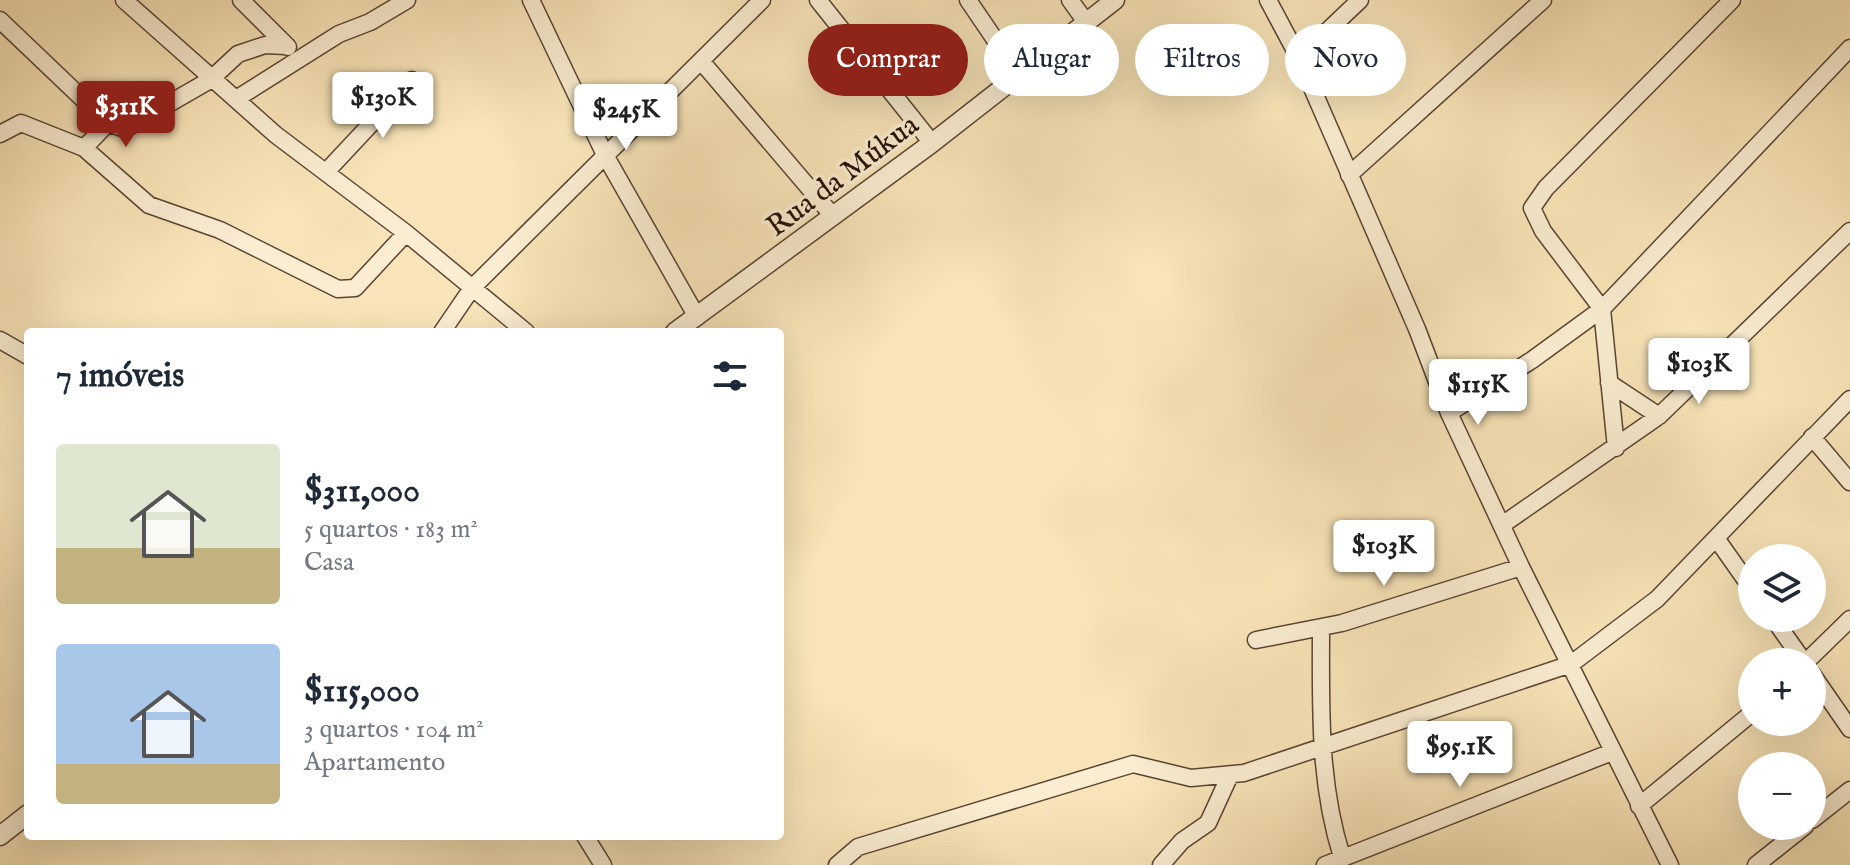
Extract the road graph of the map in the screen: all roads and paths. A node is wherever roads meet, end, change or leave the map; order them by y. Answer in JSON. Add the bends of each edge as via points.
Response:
{"nodes":[{"id":1,"x":124,"y":0,"type":"edge"},
{"id":2,"x":241,"y":0,"type":"edge"},
{"id":3,"x":407,"y":0,"type":"edge"},
{"id":4,"x":531,"y":0,"type":"edge"},
{"id":5,"x":762,"y":0,"type":"edge"},
{"id":6,"x":818,"y":0,"type":"edge"},
{"id":7,"x":968,"y":0,"type":"edge"},
{"id":8,"x":1070,"y":0,"type":"edge"},
{"id":9,"x":1115,"y":0,"type":"edge"},
{"id":10,"x":1268,"y":0,"type":"edge"},
{"id":11,"x":1360,"y":0,"type":"edge"},
{"id":12,"x":1543,"y":0,"type":"edge"},
{"id":13,"x":1732,"y":0,"type":"edge"},
{"id":14,"x":0,"y":20,"type":"edge"},
{"id":15,"x":1086,"y":22,"type":"junction"},
{"id":16,"x":984,"y":24,"type":"edge"},
{"id":17,"x":1083,"y":24,"type":"edge"},
{"id":18,"x":1335,"y":24,"type":"edge"},
{"id":19,"x":1285,"y":32,"type":"edge"},
{"id":20,"x":286,"y":46,"type":"junction"},
{"id":21,"x":1850,"y":48,"type":"edge"},
{"id":22,"x":300,"y":58,"type":"junction"},
{"id":23,"x":701,"y":61,"type":"junction"},
{"id":24,"x":210,"y":80,"type":"junction"},
{"id":25,"x":412,"y":80,"type":"dead end"},
{"id":26,"x":992,"y":96,"type":"edge"},
{"id":27,"x":1315,"y":96,"type":"edge"},
{"id":28,"x":236,"y":99,"type":"junction"},
{"id":29,"x":108,"y":123,"type":"junction"},
{"id":30,"x":0,"y":134,"type":"edge"},
{"id":31,"x":932,"y":143,"type":"junction"},
{"id":32,"x":84,"y":148,"type":"junction"},
{"id":33,"x":605,"y":155,"type":"junction"},
{"id":34,"x":326,"y":172,"type":"junction"},
{"id":35,"x":1349,"y":175,"type":"junction"},
{"id":36,"x":833,"y":216,"type":"junction"},
{"id":37,"x":1850,"y":231,"type":"edge"},
{"id":38,"x":406,"y":233,"type":"junction"},
{"id":39,"x":472,"y":288,"type":"junction"},
{"id":40,"x":1602,"y":309,"type":"junction"},
{"id":41,"x":697,"y":317,"type":"junction"},
{"id":42,"x":445,"y":328,"type":"edge"},
{"id":43,"x":521,"y":328,"type":"edge"},
{"id":44,"x":681,"y":328,"type":"edge"},
{"id":45,"x":0,"y":340,"type":"edge"},
{"id":46,"x":24,"y":354,"type":"edge"},
{"id":47,"x":1609,"y":383,"type":"junction"},
{"id":48,"x":1850,"y":399,"type":"edge"},
{"id":49,"x":1449,"y":413,"type":"junction"},
{"id":50,"x":1659,"y":416,"type":"junction"},
{"id":51,"x":1812,"y":437,"type":"junction"},
{"id":52,"x":1616,"y":448,"type":"junction"},
{"id":53,"x":1850,"y":482,"type":"edge"},
{"id":54,"x":1502,"y":525,"type":"junction"},
{"id":55,"x":1716,"y":538,"type":"junction"},
{"id":56,"x":1521,"y":567,"type":"junction"},
{"id":57,"x":1738,"y":569,"type":"edge"},
{"id":58,"x":1850,"y":619,"type":"edge"},
{"id":59,"x":1321,"y":628,"type":"junction"},
{"id":60,"x":1256,"y":640,"type":"dead end"},
{"id":61,"x":1820,"y":648,"type":"edge"},
{"id":62,"x":1571,"y":664,"type":"junction"},
{"id":63,"x":1826,"y":694,"type":"edge"},
{"id":64,"x":1738,"y":725,"type":"edge"},
{"id":65,"x":1850,"y":729,"type":"edge"},
{"id":66,"x":1320,"y":748,"type":"junction"},
{"id":67,"x":1612,"y":752,"type":"junction"},
{"id":68,"x":1230,"y":775,"type":"junction"},
{"id":69,"x":1850,"y":790,"type":"edge"},
{"id":70,"x":1639,"y":806,"type":"junction"},
{"id":71,"x":1826,"y":809,"type":"edge"},
{"id":72,"x":24,"y":817,"type":"edge"},
{"id":73,"x":0,"y":836,"type":"edge"},
{"id":74,"x":587,"y":840,"type":"edge"},
{"id":75,"x":1787,"y":840,"type":"edge"},
{"id":76,"x":1342,"y":857,"type":"junction"},
{"id":77,"x":603,"y":865,"type":"edge"},
{"id":78,"x":837,"y":865,"type":"edge"},
{"id":79,"x":1161,"y":865,"type":"edge"},
{"id":80,"x":1325,"y":865,"type":"edge"},
{"id":81,"x":1670,"y":865,"type":"edge"},
{"id":82,"x":1756,"y":865,"type":"edge"}],
"edges":[{"from":1,"to":24,"type":"street"},
{"from":2,"to":20,"type":"street"},
{"from":3,"to":22,"type":"street"},
{"from":4,"to":33,"type":"street"},
{"from":5,"to":23,"type":"street"},
{"from":6,"to":31,"type":"street"},
{"from":7,"to":16,"type":"street"},
{"from":8,"to":15,"type":"street"},
{"from":9,"to":15,"type":"street","name":"Rua da Múkua"},
{"from":10,"to":19,"type":"street"},
{"from":11,"to":18,"type":"street"},
{"from":12,"to":35,"type":"street"},
{"from":13,"to":40,"type":"street","via":[[1532,208],[1543,231]]},
{"from":14,"to":29,"type":"street"},
{"from":15,"to":17,"type":"street","name":"Rua da Múkua"},
{"from":20,"to":22,"type":"street"},
{"from":20,"to":24,"type":"street","via":[[253,47]]},
{"from":21,"to":40,"type":"street"},
{"from":22,"to":28,"type":"street"},
{"from":23,"to":33,"type":"street"},
{"from":23,"to":36,"type":"street"},
{"from":24,"to":28,"type":"street"},
{"from":24,"to":29,"type":"street","via":[[130,129]]},
{"from":25,"to":34,"type":"street"},
{"from":26,"to":31,"type":"street","name":"Rua da Múkua"},
{"from":27,"to":35,"type":"street"},
{"from":28,"to":34,"type":"street"},
{"from":29,"to":32,"type":"street"},
{"from":30,"to":32,"type":"street","via":[[21,123]]},
{"from":31,"to":36,"type":"street","name":"Rua da Múkua"},
{"from":32,"to":38,"type":"street","via":[[149,205],[220,230],[338,289],[355,288]]},
{"from":33,"to":39,"type":"street"},
{"from":33,"to":41,"type":"street"},
{"from":34,"to":38,"type":"street"},
{"from":35,"to":49,"type":"street"},
{"from":36,"to":41,"type":"street","name":"Rua da Múkua"},
{"from":37,"to":50,"type":"street"},
{"from":38,"to":39,"type":"street"},
{"from":39,"to":42,"type":"street"},
{"from":39,"to":43,"type":"street"},
{"from":40,"to":47,"type":"street"},
{"from":40,"to":49,"type":"street"},
{"from":41,"to":44,"type":"street","name":"Rua da Múkua"},
{"from":45,"to":46,"type":"street"},
{"from":47,"to":50,"type":"street"},
{"from":47,"to":52,"type":"street"},
{"from":48,"to":51,"type":"street"},
{"from":49,"to":54,"type":"street"},
{"from":50,"to":52,"type":"street"},
{"from":51,"to":53,"type":"street"},
{"from":51,"to":55,"type":"street"},
{"from":52,"to":54,"type":"street"},
{"from":54,"to":56,"type":"street"},
{"from":55,"to":57,"type":"street"},
{"from":55,"to":62,"type":"street","via":[[1657,599]]},
{"from":56,"to":59,"type":"street"},
{"from":56,"to":62,"type":"street"},
{"from":58,"to":61,"type":"street"},
{"from":59,"to":60,"type":"street"},
{"from":59,"to":66,"type":"street"},
{"from":62,"to":66,"type":"street"},
{"from":62,"to":67,"type":"street"},
{"from":63,"to":65,"type":"street"},
{"from":64,"to":70,"type":"street"},
{"from":66,"to":68,"type":"street"},
{"from":66,"to":76,"type":"street"},
{"from":67,"to":70,"type":"street"},
{"from":67,"to":76,"type":"street"},
{"from":68,"to":78,"type":"street","via":[[1191,778],[1133,764],[858,847]]},
{"from":68,"to":79,"type":"street","via":[[1208,823]]},
{"from":69,"to":71,"type":"street"},
{"from":70,"to":81,"type":"street"},
{"from":72,"to":73,"type":"street"},
{"from":74,"to":77,"type":"street"},
{"from":75,"to":82,"type":"street"},
{"from":76,"to":80,"type":"street"}]}
